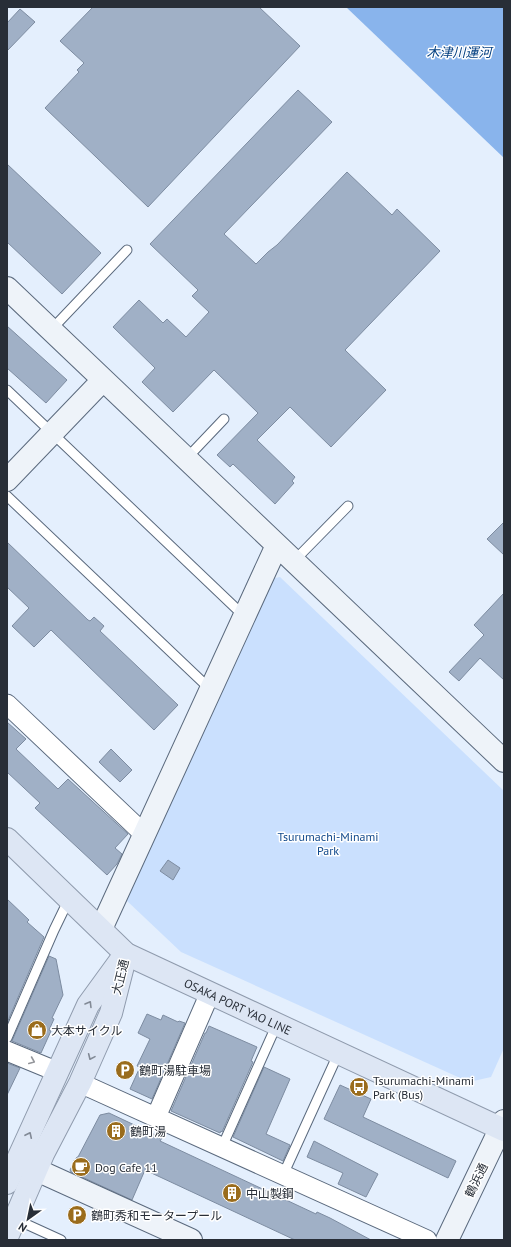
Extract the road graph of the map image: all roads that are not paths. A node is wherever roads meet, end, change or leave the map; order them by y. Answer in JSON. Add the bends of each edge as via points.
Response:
{"nodes":[{"id":1,"x":127,"y":250,"type":"dead end"},
{"id":2,"x":7,"y":288,"type":"edge"},
{"id":3,"x":51,"y":330,"type":"junction"},
{"id":4,"x":104,"y":380,"type":"junction"},
{"id":5,"x":7,"y":390,"type":"edge"},
{"id":6,"x":224,"y":419,"type":"dead end"},
{"id":7,"x":52,"y":433,"type":"junction"},
{"id":8,"x":186,"y":459,"type":"junction"},
{"id":9,"x":7,"y":480,"type":"edge"},
{"id":10,"x":7,"y":496,"type":"edge"},
{"id":11,"x":348,"y":506,"type":"dead end"},
{"id":12,"x":277,"y":545,"type":"junction"},
{"id":13,"x":294,"y":561,"type":"junction"},
{"id":14,"x":244,"y":616,"type":"junction"},
{"id":15,"x":211,"y":690,"type":"junction"},
{"id":16,"x":7,"y":704,"type":"edge"},
{"id":17,"x":504,"y":761,"type":"edge"},
{"id":18,"x":144,"y":834,"type":"junction"},
{"id":19,"x":7,"y":839,"type":"edge"},
{"id":20,"x":69,"y":899,"type":"junction"},
{"id":21,"x":101,"y":929,"type":"junction"},
{"id":22,"x":126,"y":954,"type":"junction"},
{"id":23,"x":210,"y":993,"type":"junction"},
{"id":24,"x":277,"y":1024,"type":"junction"},
{"id":25,"x":7,"y":1038,"type":"edge"},
{"id":26,"x":7,"y":1051,"type":"edge"},
{"id":27,"x":339,"y":1052,"type":"junction"},
{"id":28,"x":58,"y":1072,"type":"junction"},
{"id":29,"x":80,"y":1083,"type":"junction"},
{"id":30,"x":156,"y":1117,"type":"junction"},
{"id":31,"x":503,"y":1126,"type":"edge"},
{"id":32,"x":222,"y":1147,"type":"junction"},
{"id":33,"x":20,"y":1163,"type":"edge"},
{"id":34,"x":283,"y":1175,"type":"junction"},
{"id":35,"x":7,"y":1183,"type":"edge"},
{"id":36,"x":11,"y":1228,"type":"edge"},
{"id":37,"x":61,"y":1240,"type":"edge"},
{"id":38,"x":191,"y":1240,"type":"edge"},
{"id":39,"x":427,"y":1240,"type":"edge"},
{"id":40,"x":447,"y":1240,"type":"edge"}],
"edges":[{"from":1,"to":3,"type":"lane"},
{"from":2,"to":3,"type":"street"},
{"from":3,"to":4,"type":"street"},
{"from":4,"to":7,"type":"street"},
{"from":4,"to":8,"type":"street"},
{"from":5,"to":7,"type":"lane"},
{"from":6,"to":8,"type":"lane"},
{"from":7,"to":9,"type":"street"},
{"from":7,"to":14,"type":"lane"},
{"from":8,"to":12,"type":"street"},
{"from":10,"to":15,"type":"lane"},
{"from":11,"to":13,"type":"lane"},
{"from":12,"to":13,"type":"street"},
{"from":12,"to":14,"type":"street"},
{"from":13,"to":17,"type":"street"},
{"from":14,"to":15,"type":"street"},
{"from":15,"to":18,"type":"street"},
{"from":16,"to":18,"type":"street"},
{"from":18,"to":21,"type":"street"},
{"from":19,"to":20,"type":"main road","name":"OSAKA PORT YAO LINE"},
{"from":20,"to":21,"type":"main road","name":"OSAKA PORT YAO LINE"},
{"from":20,"to":25,"type":"lane"},
{"from":21,"to":22,"type":"main road","name":"OSAKA PORT YAO LINE"},
{"from":22,"to":23,"type":"main road","name":"OSAKA PORT YAO LINE"},
{"from":28,"to":22,"type":"main road","name":"大正通","one_way":true,"via":[[88,1005]]},
{"from":22,"to":29,"type":"main road","name":"大正通","one_way":true,"via":[[111,1012]]},
{"from":23,"to":24,"type":"main road","name":"OSAKA PORT YAO LINE"},
{"from":23,"to":30,"type":"street"},
{"from":24,"to":27,"type":"main road","name":"OSAKA PORT YAO LINE"},
{"from":24,"to":32,"type":"lane"},
{"from":26,"to":28,"type":"street","one_way":true},
{"from":27,"to":31,"type":"main road","name":"OSAKA PORT YAO LINE"},
{"from":27,"to":34,"type":"lane"},
{"from":33,"to":28,"type":"main road","name":"大正通","one_way":true},
{"from":29,"to":30,"type":"street"},
{"from":29,"to":33,"type":"main road","name":"大正通"},
{"from":30,"to":32,"type":"street"},
{"from":31,"to":40,"type":"street","name":"鶴浜通"},
{"from":32,"to":34,"type":"street"},
{"from":33,"to":35,"type":"main road","name":"大正通"},
{"from":33,"to":36,"type":"main road","name":"大正通"},
{"from":33,"to":38,"type":"street"},
{"from":34,"to":39,"type":"street"},
{"from":36,"to":37,"type":"lane"}]}
